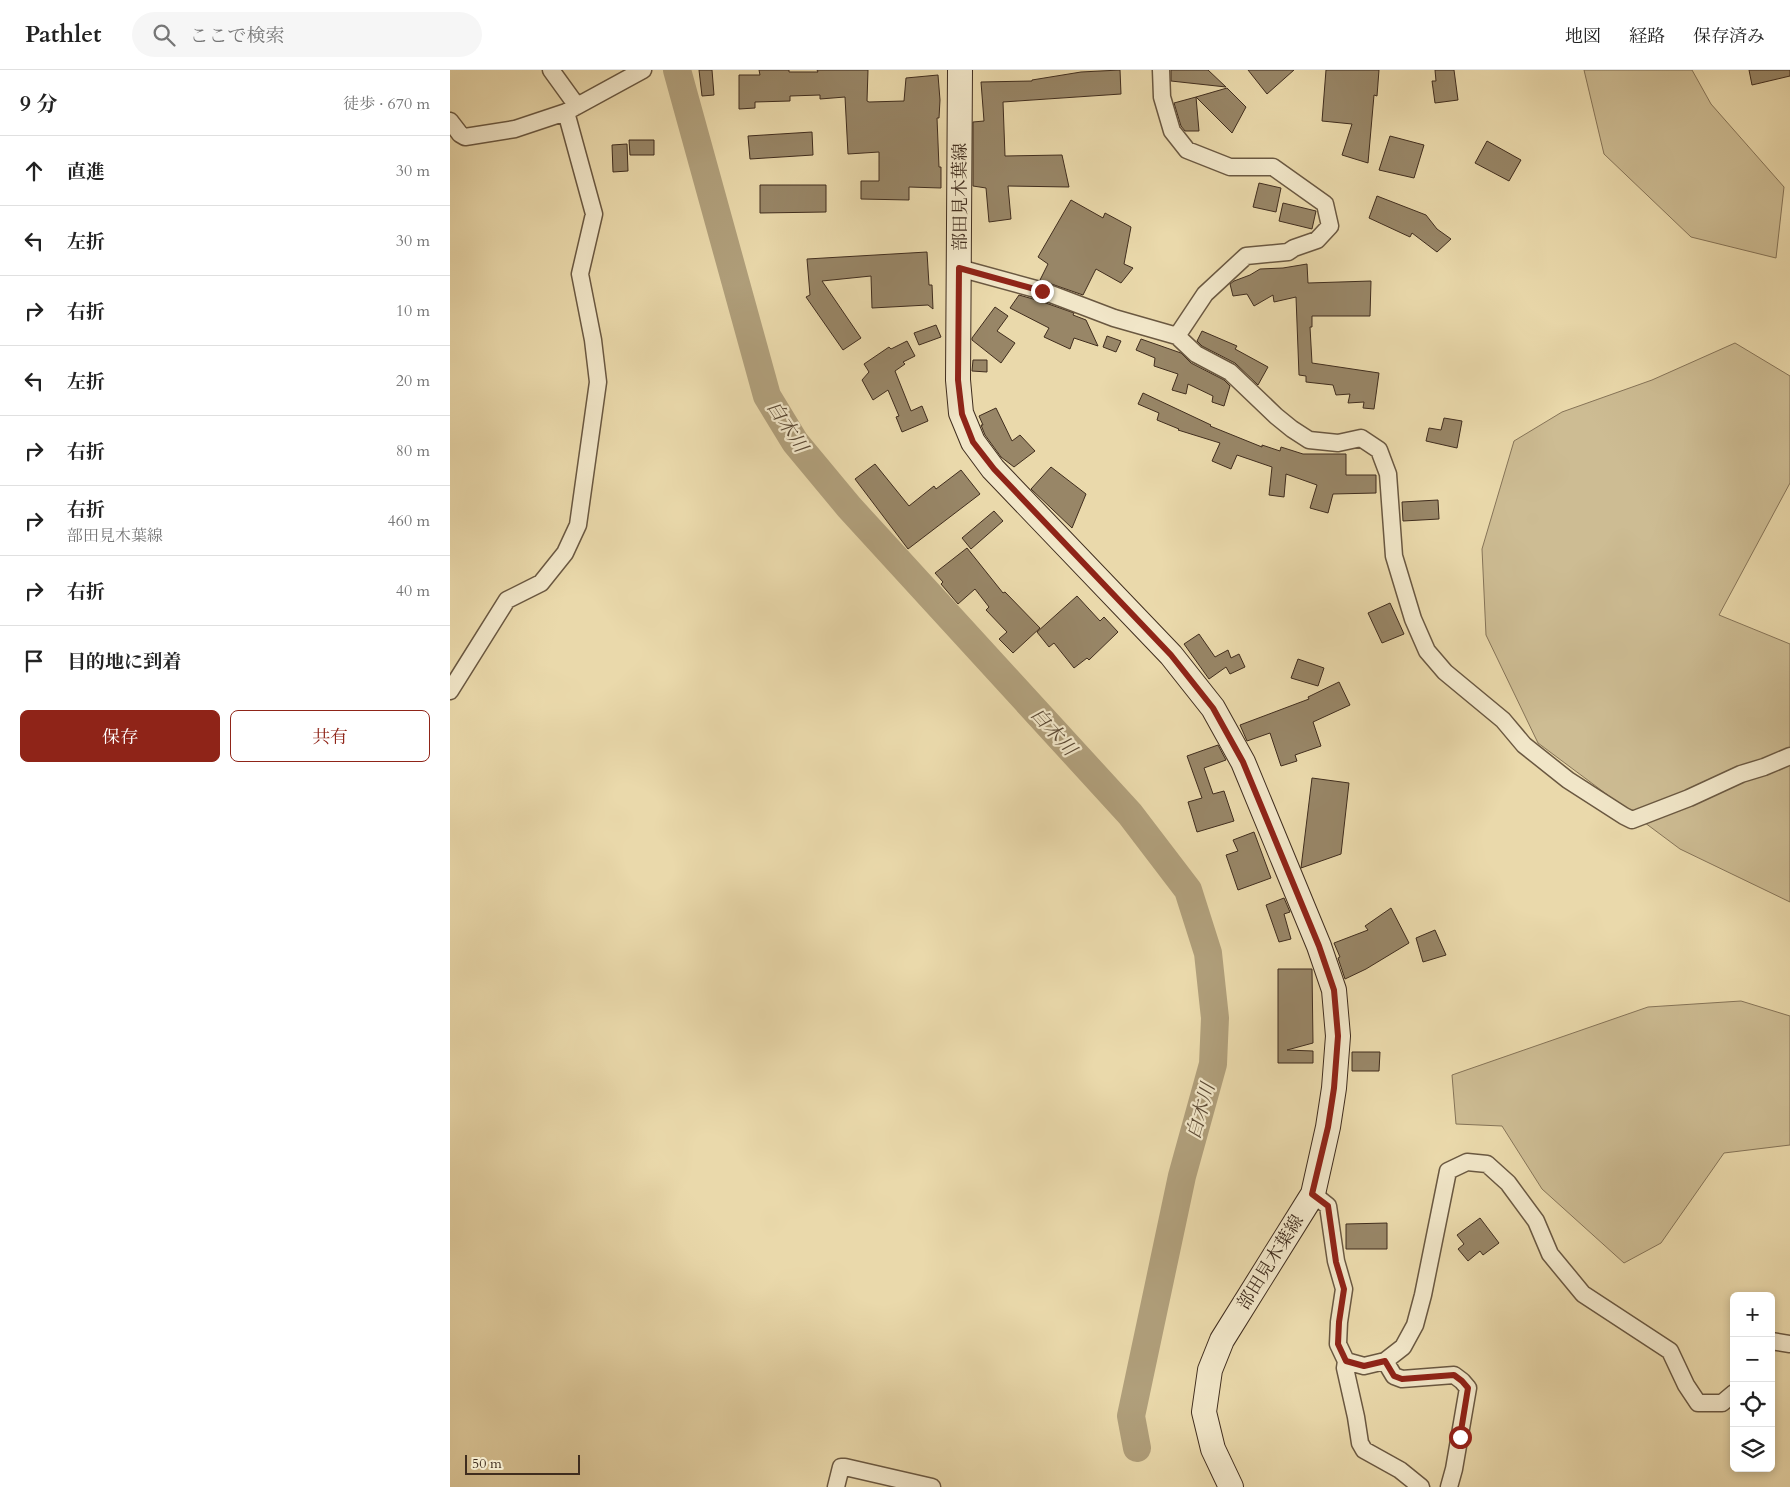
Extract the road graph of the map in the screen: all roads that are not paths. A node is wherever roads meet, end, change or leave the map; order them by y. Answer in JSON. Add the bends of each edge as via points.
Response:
{"nodes":[{"id":1,"x":551,"y":70,"type":"edge"},
{"id":2,"x":643,"y":70,"type":"edge"},
{"id":3,"x":960,"y":70,"type":"edge"},
{"id":4,"x":1161,"y":70,"type":"edge"},
{"id":5,"x":571,"y":109,"type":"junction"},
{"id":6,"x":450,"y":121,"type":"edge"},
{"id":7,"x":959,"y":268,"type":"junction"},
{"id":8,"x":1177,"y":336,"type":"junction"},
{"id":9,"x":450,"y":691,"type":"edge"},
{"id":10,"x":1790,"y":756,"type":"edge"},
{"id":11,"x":1312,"y":1194,"type":"junction"},
{"id":12,"x":1775,"y":1342,"type":"edge"},
{"id":13,"x":1790,"y":1344,"type":"edge"},
{"id":14,"x":1346,"y":1361,"type":"junction"},
{"id":15,"x":1385,"y":1361,"type":"junction"},
{"id":16,"x":1730,"y":1396,"type":"edge"},
{"id":17,"x":836,"y":1487,"type":"edge"},
{"id":18,"x":932,"y":1487,"type":"edge"},
{"id":19,"x":1231,"y":1487,"type":"edge"},
{"id":20,"x":1421,"y":1487,"type":"edge"},
{"id":21,"x":1449,"y":1487,"type":"edge"}],
"edges":[{"from":1,"to":5,"type":"street"},
{"from":2,"to":5,"type":"street"},
{"from":3,"to":7,"type":"main road","name":"部田見木葉線"},
{"from":4,"to":8,"type":"street","via":[[1162,97],[1172,130],[1187,150],[1230,168],[1273,167],[1325,204],[1330,226],[1317,240],[1288,252],[1246,256],[1205,294]]},
{"from":5,"to":6,"type":"street","via":[[515,129],[465,137]]},
{"from":5,"to":9,"type":"street","via":[[594,214],[580,274],[598,382],[578,525],[565,553],[541,584],[507,600]]},
{"from":7,"to":8,"type":"street","via":[[1042,291],[1114,318]]},
{"from":7,"to":11,"type":"main road","name":"部田見木葉線","via":[[958,380],[962,414],[973,442],[994,469],[1171,655],[1213,708],[1243,762],[1319,946],[1334,990],[1338,1036],[1328,1127]]},
{"from":8,"to":10,"type":"street","via":[[1196,354],[1230,372],[1276,416],[1309,440],[1338,443],[1361,438],[1379,450],[1388,474],[1394,556],[1426,651],[1445,672],[1503,720],[1524,745],[1568,780],[1632,820]]},
{"from":11,"to":14,"type":"street","via":[[1328,1206],[1336,1262],[1344,1289],[1338,1344]]},
{"from":11,"to":19,"type":"main road","name":"部田見木葉線","via":[[1222,1340],[1210,1370],[1204,1412],[1213,1448]]},
{"from":12,"to":13,"type":"street"},
{"from":14,"to":15,"type":"street","via":[[1364,1366]]},
{"from":14,"to":20,"type":"street","via":[[1360,1444],[1364,1450],[1400,1470]]},
{"from":15,"to":16,"type":"street","via":[[1403,1347],[1415,1326],[1448,1171],[1466,1162],[1487,1164],[1508,1183],[1536,1222],[1550,1254],[1583,1294],[1670,1351],[1698,1403],[1722,1403]]},
{"from":15,"to":21,"type":"street","via":[[1394,1376],[1402,1379],[1454,1375],[1468,1388]]},
{"from":17,"to":18,"type":"street","via":[[840,1470],[845,1467]]}]}
